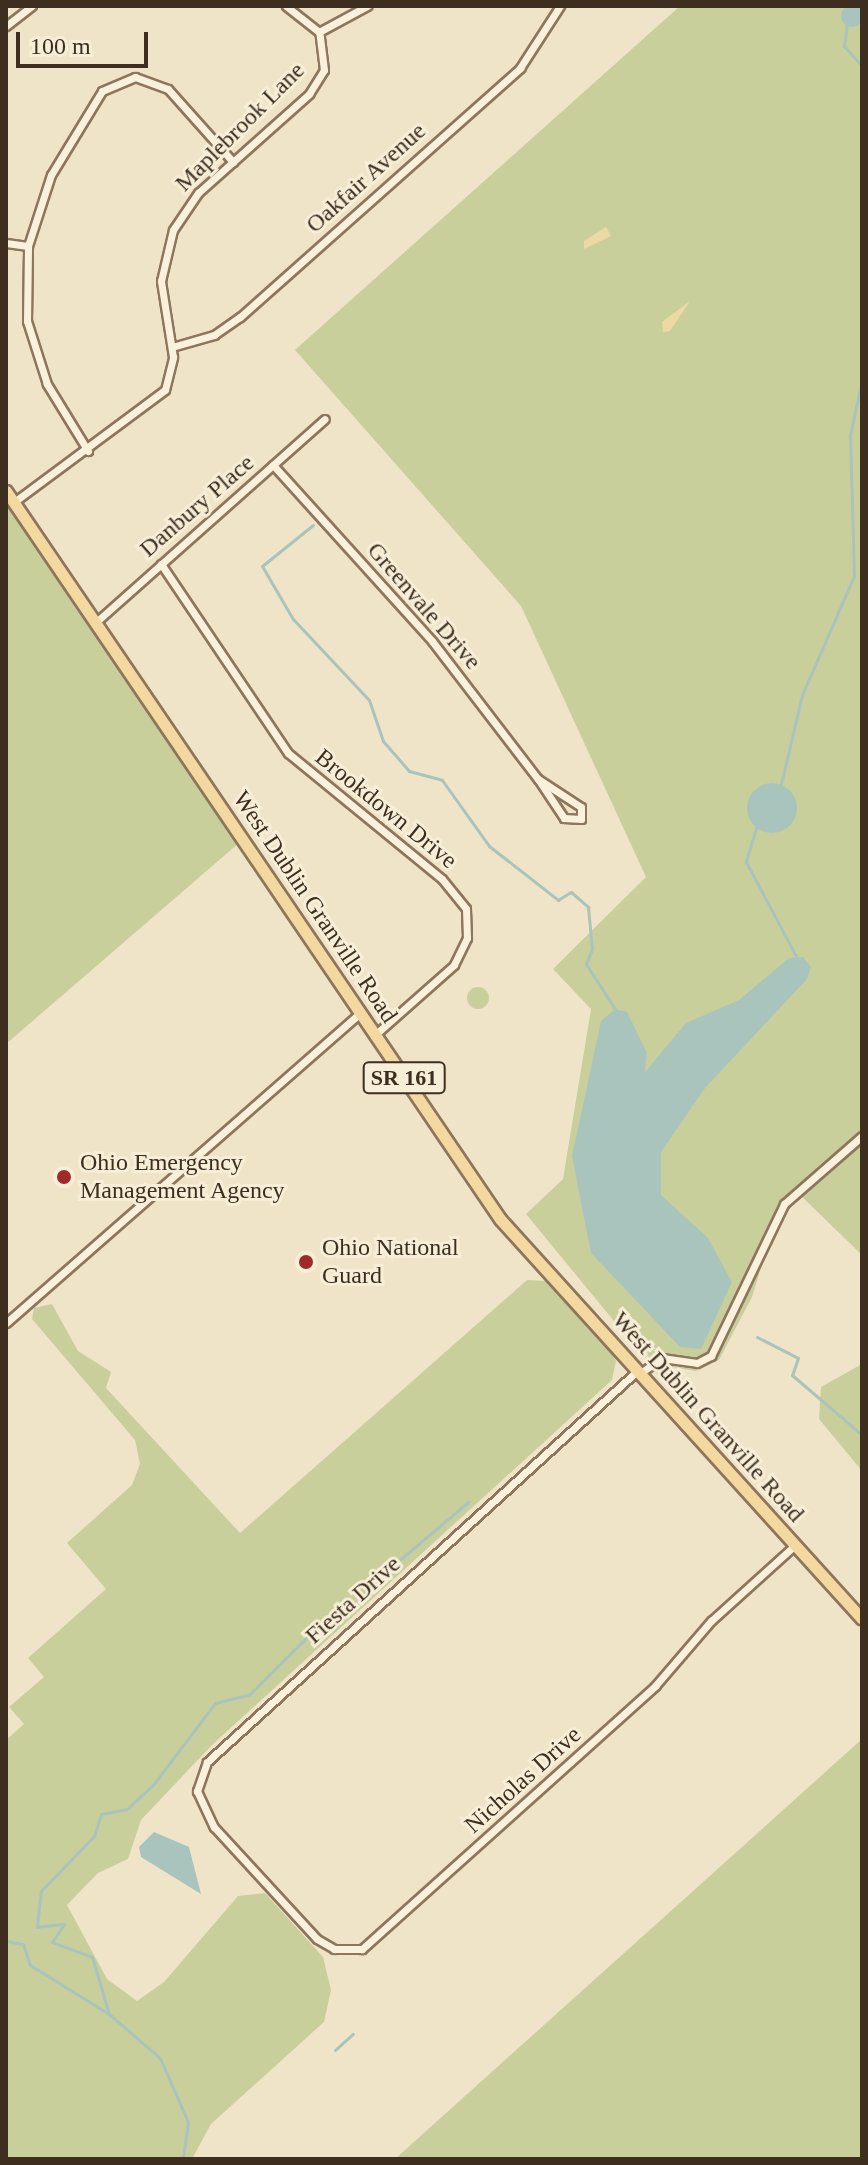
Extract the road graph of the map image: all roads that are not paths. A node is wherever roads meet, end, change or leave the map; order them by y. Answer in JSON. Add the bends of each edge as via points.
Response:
{"nodes":[{"id":1,"x":32,"y":6,"type":"edge"},
{"id":2,"x":286,"y":6,"type":"edge"},
{"id":3,"x":367,"y":6,"type":"edge"},
{"id":4,"x":560,"y":6,"type":"edge"},
{"id":5,"x":6,"y":26,"type":"edge"},
{"id":6,"x":319,"y":32,"type":"junction"},
{"id":7,"x":233,"y":162,"type":"junction"},
{"id":8,"x":6,"y":243,"type":"edge"},
{"id":9,"x":28,"y":246,"type":"junction"},
{"id":10,"x":172,"y":347,"type":"junction"},
{"id":11,"x":325,"y":419,"type":"dead end"},
{"id":12,"x":88,"y":451,"type":"junction"},
{"id":13,"x":273,"y":465,"type":"junction"},
{"id":14,"x":6,"y":491,"type":"edge"},
{"id":15,"x":14,"y":502,"type":"junction"},
{"id":16,"x":161,"y":564,"type":"junction"},
{"id":17,"x":95,"y":623,"type":"junction"},
{"id":18,"x":538,"y":779,"type":"junction"},
{"id":19,"x":360,"y":1013,"type":"junction"},
{"id":20,"x":375,"y":1035,"type":"junction"},
{"id":21,"x":862,"y":1136,"type":"edge"},
{"id":22,"x":6,"y":1323,"type":"edge"},
{"id":23,"x":638,"y":1373,"type":"junction"},
{"id":24,"x":795,"y":1545,"type":"junction"},
{"id":25,"x":862,"y":1619,"type":"edge"},
{"id":26,"x":264,"y":1881,"type":"joint"}],
"edges":[{"from":1,"to":5,"type":"street"},
{"from":2,"to":6,"type":"street"},
{"from":3,"to":6,"type":"street"},
{"from":4,"to":10,"type":"street","name":"Oakfair Avenue","via":[[520,68],[248,309],[214,335]]},
{"from":6,"to":7,"type":"street","name":"Maplebrook Lane","via":[[326,56],[317,85]]},
{"from":7,"to":9,"type":"street","via":[[168,89],[135,77],[111,84],[93,104],[45,187]]},
{"from":7,"to":10,"type":"street","name":"Maplebrook Lane","via":[[192,201],[168,242],[161,289]]},
{"from":8,"to":9,"type":"street"},
{"from":9,"to":12,"type":"street","via":[[25,299],[34,353]]},
{"from":10,"to":12,"type":"street","name":"Maplebrook Lane","via":[[170,378],[159,399]]},
{"from":11,"to":13,"type":"street","name":"Danbury Place"},
{"from":12,"to":15,"type":"street","name":"Maplebrook Lane"},
{"from":13,"to":16,"type":"street","name":"Danbury Place"},
{"from":13,"to":18,"type":"street","name":"Greenvale Drive","via":[[432,641]]},
{"from":14,"to":15,"type":"main road","name":"West Dublin Granville Road","number":"SR 161"},
{"from":15,"to":17,"type":"main road","name":"West Dublin Granville Road","number":"SR 161"},
{"from":16,"to":17,"type":"street","name":"Danbury Place"},
{"from":16,"to":20,"type":"street","name":"Brookdown Drive","via":[[288,753],[442,879],[466,909],[467,938],[454,965]]},
{"from":17,"to":19,"type":"main road","name":"West Dublin Granville Road","number":"SR 161"},
{"from":18,"to":18,"type":"street","name":"Greenvale Drive","via":[[564,818],[581,819],[581,807]]},
{"from":19,"to":20,"type":"main road","name":"West Dublin Granville Road","number":"SR 161"},
{"from":19,"to":22,"type":"street"},
{"from":20,"to":23,"type":"main road","name":"West Dublin Granville Road","number":"SR 161","via":[[500,1219]]},
{"from":21,"to":23,"type":"street","name":"Fiesta Drive","via":[[784,1204],[711,1356],[697,1363],[662,1358]]},
{"from":23,"to":24,"type":"main road","name":"West Dublin Granville Road","number":"SR 161"},
{"from":23,"to":26,"type":"street","name":"Fiesta Drive","via":[[207,1762],[197,1781],[201,1811]]},
{"from":24,"to":25,"type":"main road","name":"West Dublin Granville Road","number":"SR 161"},
{"from":24,"to":26,"type":"street","name":"Nicholas Drive","via":[[711,1621],[655,1686],[372,1944],[348,1951],[326,1944]]}]}
